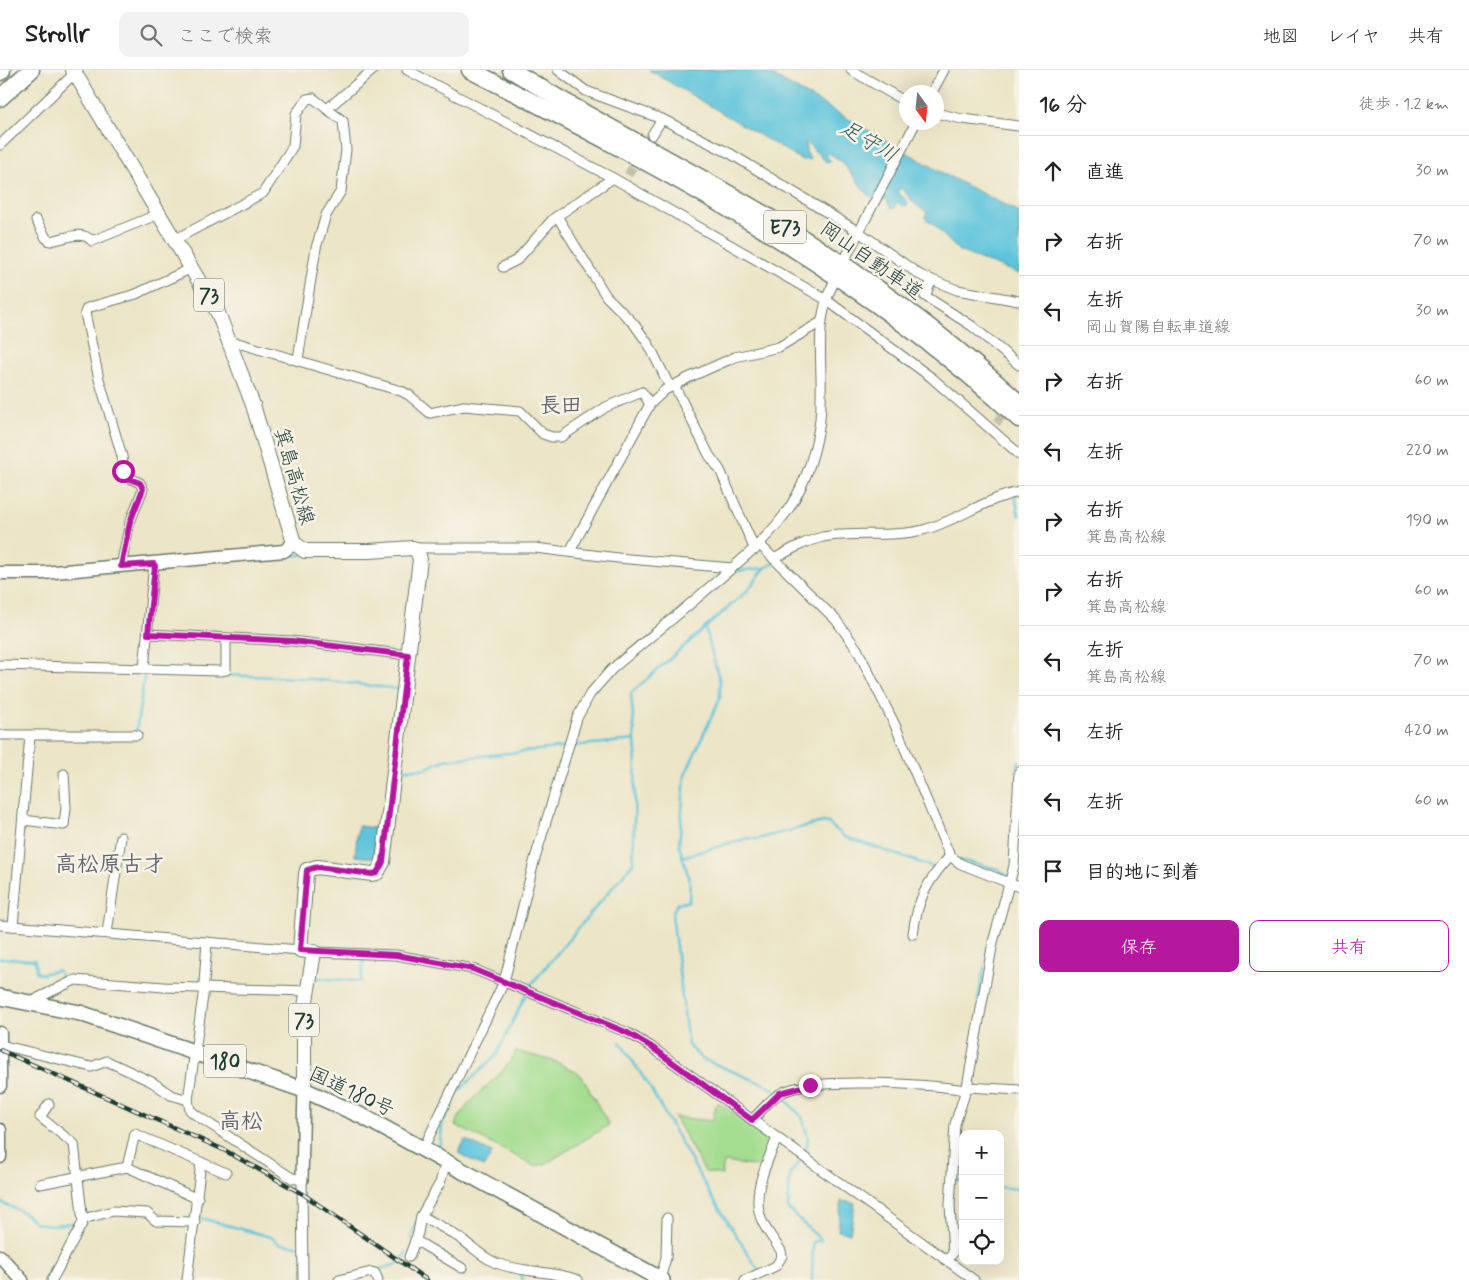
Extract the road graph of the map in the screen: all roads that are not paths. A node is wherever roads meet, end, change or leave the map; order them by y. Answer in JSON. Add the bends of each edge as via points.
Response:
{"nodes":[{"id":1,"x":23,"y":70,"type":"edge"},
{"id":2,"x":31,"y":70,"type":"edge"},
{"id":3,"x":373,"y":70,"type":"edge"},
{"id":4,"x":407,"y":70,"type":"edge"},
{"id":5,"x":470,"y":70,"type":"edge"},
{"id":6,"x":490,"y":70,"type":"edge"},
{"id":7,"x":512,"y":70,"type":"edge"},
{"id":8,"x":558,"y":70,"type":"edge"},
{"id":9,"x":851,"y":70,"type":"edge"},
{"id":10,"x":944,"y":70,"type":"edge"},
{"id":11,"x":76,"y":71,"type":"edge"},
{"id":12,"x":936,"y":85,"type":"edge"},
{"id":13,"x":0,"y":94,"type":"edge"},
{"id":14,"x":0,"y":98,"type":"edge"},
{"id":15,"x":899,"y":98,"type":"edge"},
{"id":16,"x":327,"y":109,"type":"junction"},
{"id":17,"x":944,"y":116,"type":"edge"},
{"id":18,"x":662,"y":119,"type":"junction"},
{"id":19,"x":577,"y":124,"type":"junction"},
{"id":20,"x":1018,"y":125,"type":"edge"},
{"id":21,"x":912,"y":130,"type":"edge"},
{"id":22,"x":652,"y":136,"type":"dead end"},
{"id":23,"x":0,"y":145,"type":"edge"},
{"id":24,"x":628,"y":175,"type":"tunnel mouth"},
{"id":25,"x":613,"y":178,"type":"junction"},
{"id":26,"x":623,"y":183,"type":"junction"},
{"id":27,"x":159,"y":214,"type":"junction"},
{"id":28,"x":557,"y":216,"type":"junction"},
{"id":29,"x":36,"y":220,"type":"dead end"},
{"id":30,"x":860,"y":229,"type":"junction"},
{"id":31,"x":174,"y":240,"type":"junction"},
{"id":32,"x":846,"y":257,"type":"dead end"},
{"id":33,"x":503,"y":267,"type":"dead end"},
{"id":34,"x":192,"y":268,"type":"junction"},
{"id":35,"x":932,"y":280,"type":"junction"},
{"id":36,"x":832,"y":284,"type":"dead end"},
{"id":37,"x":825,"y":299,"type":"junction"},
{"id":38,"x":1019,"y":301,"type":"edge"},
{"id":39,"x":821,"y":322,"type":"junction"},
{"id":40,"x":230,"y":345,"type":"junction"},
{"id":41,"x":298,"y":360,"type":"junction"},
{"id":42,"x":1019,"y":365,"type":"edge"},
{"id":43,"x":672,"y":386,"type":"junction"},
{"id":44,"x":1019,"y":403,"type":"edge"},
{"id":45,"x":650,"y":404,"type":"junction"},
{"id":46,"x":1019,"y":419,"type":"edge"},
{"id":47,"x":1019,"y":454,"type":"edge"},
{"id":48,"x":1019,"y":492,"type":"edge"},
{"id":49,"x":294,"y":543,"type":"junction"},
{"id":50,"x":757,"y":548,"type":"junction"},
{"id":51,"x":416,"y":551,"type":"junction"},
{"id":52,"x":570,"y":551,"type":"junction"},
{"id":53,"x":776,"y":560,"type":"junction"},
{"id":54,"x":121,"y":566,"type":"junction"},
{"id":55,"x":155,"y":566,"type":"junction"},
{"id":56,"x":732,"y":568,"type":"junction"},
{"id":57,"x":0,"y":574,"type":"edge"},
{"id":58,"x":148,"y":634,"type":"junction"},
{"id":59,"x":226,"y":638,"type":"junction"},
{"id":60,"x":408,"y":655,"type":"junction"},
{"id":61,"x":0,"y":665,"type":"edge"},
{"id":62,"x":144,"y":668,"type":"junction"},
{"id":63,"x":0,"y":735,"type":"edge"},
{"id":64,"x":136,"y":735,"type":"dead end"},
{"id":65,"x":30,"y":738,"type":"junction"},
{"id":66,"x":1019,"y":772,"type":"edge"},
{"id":67,"x":64,"y":774,"type":"dead end"},
{"id":68,"x":23,"y":820,"type":"junction"},
{"id":69,"x":121,"y":837,"type":"dead end"},
{"id":70,"x":954,"y":859,"type":"junction"},
{"id":71,"x":1011,"y":877,"type":"junction"},
{"id":72,"x":1019,"y":887,"type":"edge"},
{"id":73,"x":0,"y":925,"type":"edge"},
{"id":74,"x":13,"y":926,"type":"junction"},
{"id":75,"x":107,"y":933,"type":"junction"},
{"id":76,"x":913,"y":934,"type":"dead end"},
{"id":77,"x":207,"y":942,"type":"junction"},
{"id":78,"x":307,"y":951,"type":"junction"},
{"id":79,"x":504,"y":982,"type":"junction"},
{"id":80,"x":203,"y":988,"type":"junction"},
{"id":81,"x":308,"y":991,"type":"junction"},
{"id":82,"x":0,"y":997,"type":"edge"},
{"id":83,"x":36,"y":1003,"type":"junction"},
{"id":84,"x":0,"y":1039,"type":"edge"},
{"id":85,"x":195,"y":1051,"type":"junction"},
{"id":86,"x":0,"y":1086,"type":"edge"},
{"id":87,"x":965,"y":1089,"type":"junction"},
{"id":88,"x":304,"y":1090,"type":"junction"},
{"id":89,"x":1019,"y":1090,"type":"edge"},
{"id":90,"x":188,"y":1100,"type":"junction"},
{"id":91,"x":49,"y":1104,"type":"dead end"},
{"id":92,"x":752,"y":1120,"type":"junction"},
{"id":93,"x":0,"y":1130,"type":"edge"},
{"id":94,"x":777,"y":1138,"type":"junction"},
{"id":95,"x":423,"y":1149,"type":"junction"},
{"id":96,"x":0,"y":1157,"type":"edge"},
{"id":97,"x":442,"y":1160,"type":"junction"},
{"id":98,"x":201,"y":1162,"type":"junction"},
{"id":99,"x":127,"y":1167,"type":"junction"},
{"id":100,"x":226,"y":1173,"type":"dead end"},
{"id":101,"x":78,"y":1177,"type":"junction"},
{"id":102,"x":302,"y":1180,"type":"junction"},
{"id":103,"x":40,"y":1184,"type":"dead end"},
{"id":104,"x":198,"y":1199,"type":"junction"},
{"id":105,"x":422,"y":1213,"type":"junction"},
{"id":106,"x":667,"y":1218,"type":"dead end"},
{"id":107,"x":195,"y":1219,"type":"junction"},
{"id":108,"x":83,"y":1220,"type":"junction"},
{"id":109,"x":415,"y":1240,"type":"junction"},
{"id":110,"x":0,"y":1256,"type":"edge"},
{"id":111,"x":409,"y":1257,"type":"dead end"},
{"id":112,"x":947,"y":1261,"type":"junction"},
{"id":113,"x":462,"y":1268,"type":"dead end"},
{"id":114,"x":661,"y":1279,"type":"edge"},
{"id":115,"x":22,"y":1280,"type":"edge"},
{"id":116,"x":52,"y":1280,"type":"edge"},
{"id":117,"x":187,"y":1280,"type":"edge"},
{"id":118,"x":303,"y":1280,"type":"edge"},
{"id":119,"x":339,"y":1280,"type":"edge"},
{"id":120,"x":378,"y":1280,"type":"edge"},
{"id":121,"x":578,"y":1280,"type":"edge"},
{"id":122,"x":745,"y":1280,"type":"edge"},
{"id":123,"x":974,"y":1280,"type":"edge"}],
"edges":[{"from":1,"to":13,"type":"highway"},
{"from":2,"to":14,"type":"highway"},
{"from":3,"to":16,"type":"street"},
{"from":4,"to":25,"type":"street"},
{"from":5,"to":19,"type":"highway"},
{"from":6,"to":19,"type":"highway"},
{"from":7,"to":44,"type":"highway","name":"岡山自動車道","number":"E73","via":[[829,254],[934,330]]},
{"from":8,"to":18,"type":"street","via":[[586,91]]},
{"from":9,"to":15,"type":"street"},
{"from":10,"to":12,"type":"street"},
{"from":11,"to":23,"type":"street"},
{"from":11,"to":27,"type":"main road","name":"箕島高松線","number":"73"},
{"from":16,"to":31,"type":"street","via":[[313,98],[307,99],[296,114],[293,146],[263,193]]},
{"from":16,"to":41,"type":"street","via":[[343,121],[346,150],[341,191],[326,214],[316,248]]},
{"from":17,"to":20,"type":"street"},
{"from":18,"to":22,"type":"street"},
{"from":18,"to":30,"type":"street","via":[[731,154]]},
{"from":19,"to":46,"type":"highway","name":"岡山自動車道","number":"E73","via":[[723,204],[821,264],[932,344]]},
{"from":21,"to":30,"type":"street"},
{"from":24,"to":26,"type":"street"},
{"from":25,"to":26,"type":"street"},
{"from":25,"to":28,"type":"street"},
{"from":26,"to":37,"type":"street"},
{"from":27,"to":29,"type":"street","via":[[92,241],[81,235],[50,241]]},
{"from":27,"to":31,"type":"main road","name":"箕島高松線","number":"73"},
{"from":28,"to":33,"type":"street","via":[[517,260]]},
{"from":28,"to":43,"type":"street","via":[[606,296],[634,324]]},
{"from":30,"to":32,"type":"street"},
{"from":30,"to":35,"type":"street","via":[[907,266]]},
{"from":31,"to":34,"type":"main road","name":"箕島高松線","number":"73"},
{"from":34,"to":40,"type":"main road","name":"箕島高松線","number":"73","via":[[218,313]]},
{"from":34,"to":54,"type":"street","via":[[136,294],[87,308],[84,312],[99,379],[122,456],[124,475],[140,483],[143,489],[130,522]]},
{"from":35,"to":38,"type":"street","via":[[956,290]]},
{"from":35,"to":42,"type":"street","via":[[925,296],[972,326]]},
{"from":36,"to":37,"type":"street"},
{"from":37,"to":39,"type":"street"},
{"from":37,"to":47,"type":"street","via":[[993,426]]},
{"from":39,"to":43,"type":"street","via":[[779,347],[727,360]]},
{"from":39,"to":50,"type":"street","via":[[820,411],[813,453],[794,501]]},
{"from":40,"to":41,"type":"street","via":[[238,342]]},
{"from":40,"to":49,"type":"main road","name":"箕島高松線","number":"73","via":[[253,405]]},
{"from":41,"to":45,"type":"street","via":[[401,391],[430,413],[464,406],[520,411],[543,434],[552,437],[565,436],[606,407],[642,392]]},
{"from":43,"to":45,"type":"street"},
{"from":43,"to":50,"type":"street","via":[[720,470]]},
{"from":45,"to":52,"type":"street"},
{"from":48,"to":53,"type":"street","via":[[990,500],[922,530],[890,535],[823,537],[801,544]]},
{"from":49,"to":51,"type":"main road","name":"箕島高松線","via":[[305,551]]},
{"from":49,"to":55,"type":"main road","via":[[284,551],[233,554]]},
{"from":50,"to":53,"type":"street"},
{"from":50,"to":56,"type":"street"},
{"from":51,"to":52,"type":"street","via":[[535,548]]},
{"from":51,"to":60,"type":"main road","number":"73"},
{"from":52,"to":56,"type":"street"},
{"from":53,"to":70,"type":"street","via":[[836,620],[857,649],[895,725]]},
{"from":54,"to":55,"type":"main road"},
{"from":54,"to":57,"type":"main road"},
{"from":55,"to":58,"type":"street"},
{"from":56,"to":79,"type":"street","via":[[601,680],[583,705],[568,746],[518,921]]},
{"from":58,"to":59,"type":"street"},
{"from":58,"to":62,"type":"street"},
{"from":59,"to":60,"type":"street","via":[[292,641]]},
{"from":59,"to":62,"type":"street","via":[[226,670]]},
{"from":60,"to":78,"type":"main road","number":"73","via":[[383,862],[377,873],[372,874],[317,867],[307,870]]},
{"from":61,"to":62,"type":"street"},
{"from":63,"to":65,"type":"street"},
{"from":64,"to":65,"type":"street"},
{"from":65,"to":68,"type":"street"},
{"from":66,"to":71,"type":"street","via":[[1016,851]]},
{"from":67,"to":68,"type":"street","via":[[64,825]]},
{"from":68,"to":74,"type":"street"},
{"from":69,"to":75,"type":"street"},
{"from":70,"to":71,"type":"street"},
{"from":70,"to":76,"type":"street","via":[[932,875],[916,911]]},
{"from":71,"to":72,"type":"street"},
{"from":71,"to":87,"type":"street","via":[[984,983]]},
{"from":73,"to":74,"type":"street"},
{"from":74,"to":75,"type":"street"},
{"from":75,"to":77,"type":"street"},
{"from":77,"to":78,"type":"street"},
{"from":77,"to":80,"type":"street"},
{"from":78,"to":79,"type":"street","via":[[396,955],[473,969]]},
{"from":78,"to":81,"type":"main road","number":"73"},
{"from":79,"to":92,"type":"street","via":[[628,1033]]},
{"from":79,"to":95,"type":"street"},
{"from":80,"to":81,"type":"street"},
{"from":80,"to":83,"type":"street","via":[[75,980],[38,998]]},
{"from":80,"to":85,"type":"street"},
{"from":81,"to":88,"type":"main road","number":"73","via":[[304,1013]]},
{"from":82,"to":83,"type":"highway","name":"国道180号","number":"180"},
{"from":83,"to":85,"type":"highway","name":"国道180号","number":"180","via":[[80,1013]]},
{"from":84,"to":86,"type":"main road"},
{"from":84,"to":90,"type":"street","via":[[91,1066],[107,1061]]},
{"from":85,"to":88,"type":"highway","name":"国道180号","number":"180"},
{"from":85,"to":90,"type":"street"},
{"from":87,"to":89,"type":"street"},
{"from":87,"to":92,"type":"street","via":[[870,1084],[795,1088],[780,1094]]},
{"from":87,"to":112,"type":"street","via":[[955,1124],[951,1180],[952,1253]]},
{"from":88,"to":95,"type":"highway","name":"国道180号","number":"180"},
{"from":88,"to":102,"type":"street"},
{"from":90,"to":102,"type":"street","via":[[190,1110],[196,1115],[292,1178]]},
{"from":91,"to":101,"type":"street","via":[[40,1117],[74,1144]]},
{"from":92,"to":94,"type":"street"},
{"from":93,"to":96,"type":"main road"},
{"from":94,"to":112,"type":"street"},
{"from":94,"to":122,"type":"street","via":[[758,1191],[758,1203],[763,1221],[782,1256],[776,1266]]},
{"from":95,"to":97,"type":"highway","name":"国道180号","number":"180"},
{"from":97,"to":105,"type":"street","via":[[440,1183]]},
{"from":97,"to":114,"type":"highway","name":"国道180号","number":"180"},
{"from":98,"to":99,"type":"street","via":[[135,1134]]},
{"from":98,"to":100,"type":"street"},
{"from":98,"to":104,"type":"street"},
{"from":99,"to":101,"type":"street"},
{"from":99,"to":104,"type":"street"},
{"from":101,"to":103,"type":"street"},
{"from":101,"to":108,"type":"street"},
{"from":102,"to":118,"type":"street"},
{"from":104,"to":107,"type":"street"},
{"from":105,"to":109,"type":"street"},
{"from":105,"to":121,"type":"street","via":[[484,1258]]},
{"from":106,"to":114,"type":"street","via":[[666,1258]]},
{"from":107,"to":108,"type":"street","via":[[156,1221],[147,1213],[113,1211]]},
{"from":107,"to":117,"type":"street"},
{"from":108,"to":116,"type":"street"},
{"from":109,"to":111,"type":"street"},
{"from":109,"to":113,"type":"street"},
{"from":110,"to":115,"type":"main road"},
{"from":112,"to":123,"type":"street"},
{"from":119,"to":120,"type":"street","via":[[371,1272]]}]}
